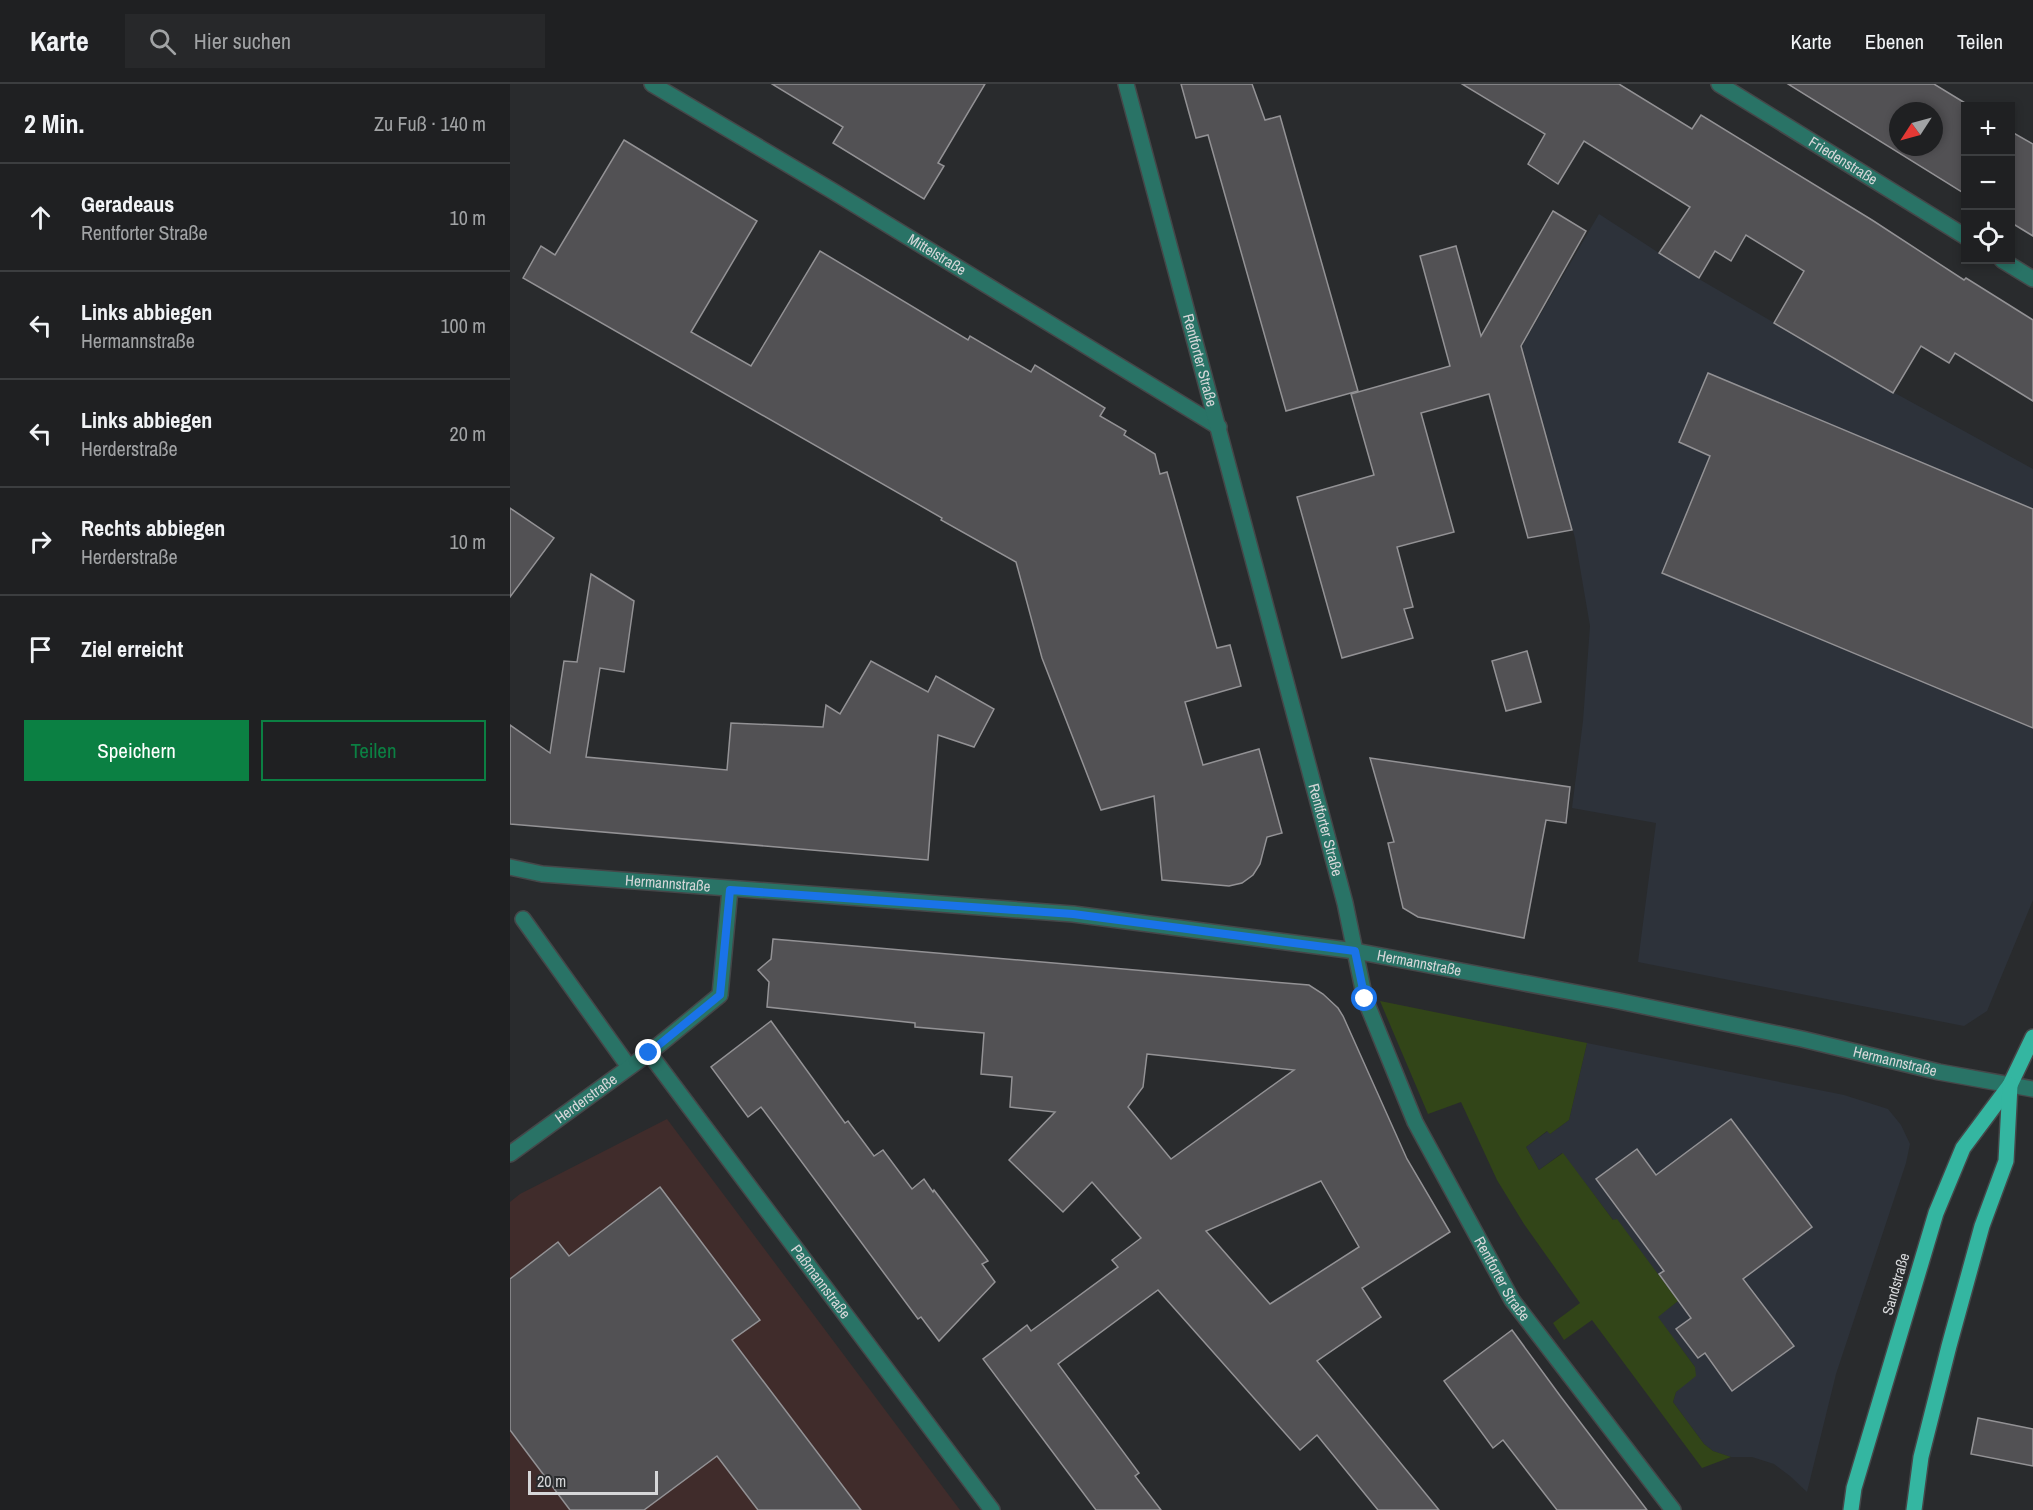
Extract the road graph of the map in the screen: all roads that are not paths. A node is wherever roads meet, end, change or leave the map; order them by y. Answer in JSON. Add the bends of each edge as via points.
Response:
{"nodes":[{"id":1,"x":652,"y":84,"type":"edge"},
{"id":2,"x":1126,"y":84,"type":"edge"},
{"id":3,"x":1719,"y":84,"type":"edge"},
{"id":4,"x":1961,"y":235,"type":"edge"},
{"id":5,"x":2009,"y":264,"type":"edge"},
{"id":6,"x":2033,"y":279,"type":"edge"},
{"id":7,"x":1219,"y":427,"type":"junction"},
{"id":8,"x":510,"y":867,"type":"edge"},
{"id":9,"x":730,"y":890,"type":"junction"},
{"id":10,"x":523,"y":919,"type":"dead end"},
{"id":11,"x":1355,"y":951,"type":"junction"},
{"id":12,"x":2033,"y":1037,"type":"edge"},
{"id":13,"x":649,"y":1053,"type":"junction"},
{"id":14,"x":629,"y":1067,"type":"junction"},
{"id":15,"x":2010,"y":1085,"type":"junction"},
{"id":16,"x":2033,"y":1089,"type":"edge"},
{"id":17,"x":510,"y":1154,"type":"edge"},
{"id":18,"x":992,"y":1510,"type":"edge"},
{"id":19,"x":1672,"y":1510,"type":"edge"},
{"id":20,"x":1851,"y":1510,"type":"edge"},
{"id":21,"x":1914,"y":1510,"type":"edge"}],
"edges":[{"from":1,"to":7,"type":"street","name":"Mittelstraße"},
{"from":2,"to":7,"type":"street","name":"Rentforter Straße"},
{"from":3,"to":4,"type":"street","name":"Friedenstraße"},
{"from":5,"to":6,"type":"street"},
{"from":7,"to":11,"type":"street","name":"Rentforter Straße"},
{"from":8,"to":9,"type":"street","name":"Hermannstraße","via":[[542,874]]},
{"from":9,"to":11,"type":"street","name":"Hermannstraße","via":[[1073,914]]},
{"from":9,"to":13,"type":"street","name":"Herderstraße","via":[[720,995]]},
{"from":10,"to":14,"type":"street"},
{"from":11,"to":15,"type":"street","name":"Hermannstraße","via":[[1614,1000]]},
{"from":11,"to":19,"type":"street","name":"Rentforter Straße","via":[[1365,999],[1415,1122],[1512,1300]]},
{"from":12,"to":15,"type":"main road","name":"Sandstraße"},
{"from":13,"to":14,"type":"street","name":"Herderstraße"},
{"from":13,"to":18,"type":"street","name":"Paßmannstraße"},
{"from":14,"to":17,"type":"street","name":"Herderstraße"},
{"from":15,"to":16,"type":"street","name":"Hermannstraße"},
{"from":15,"to":20,"type":"main road","name":"Sandstraße","via":[[1963,1148],[1936,1213],[1854,1488]]},
{"from":15,"to":21,"type":"main road","name":"Sandstraße","via":[[2006,1161],[1982,1226],[1949,1346],[1921,1457]]}]}
